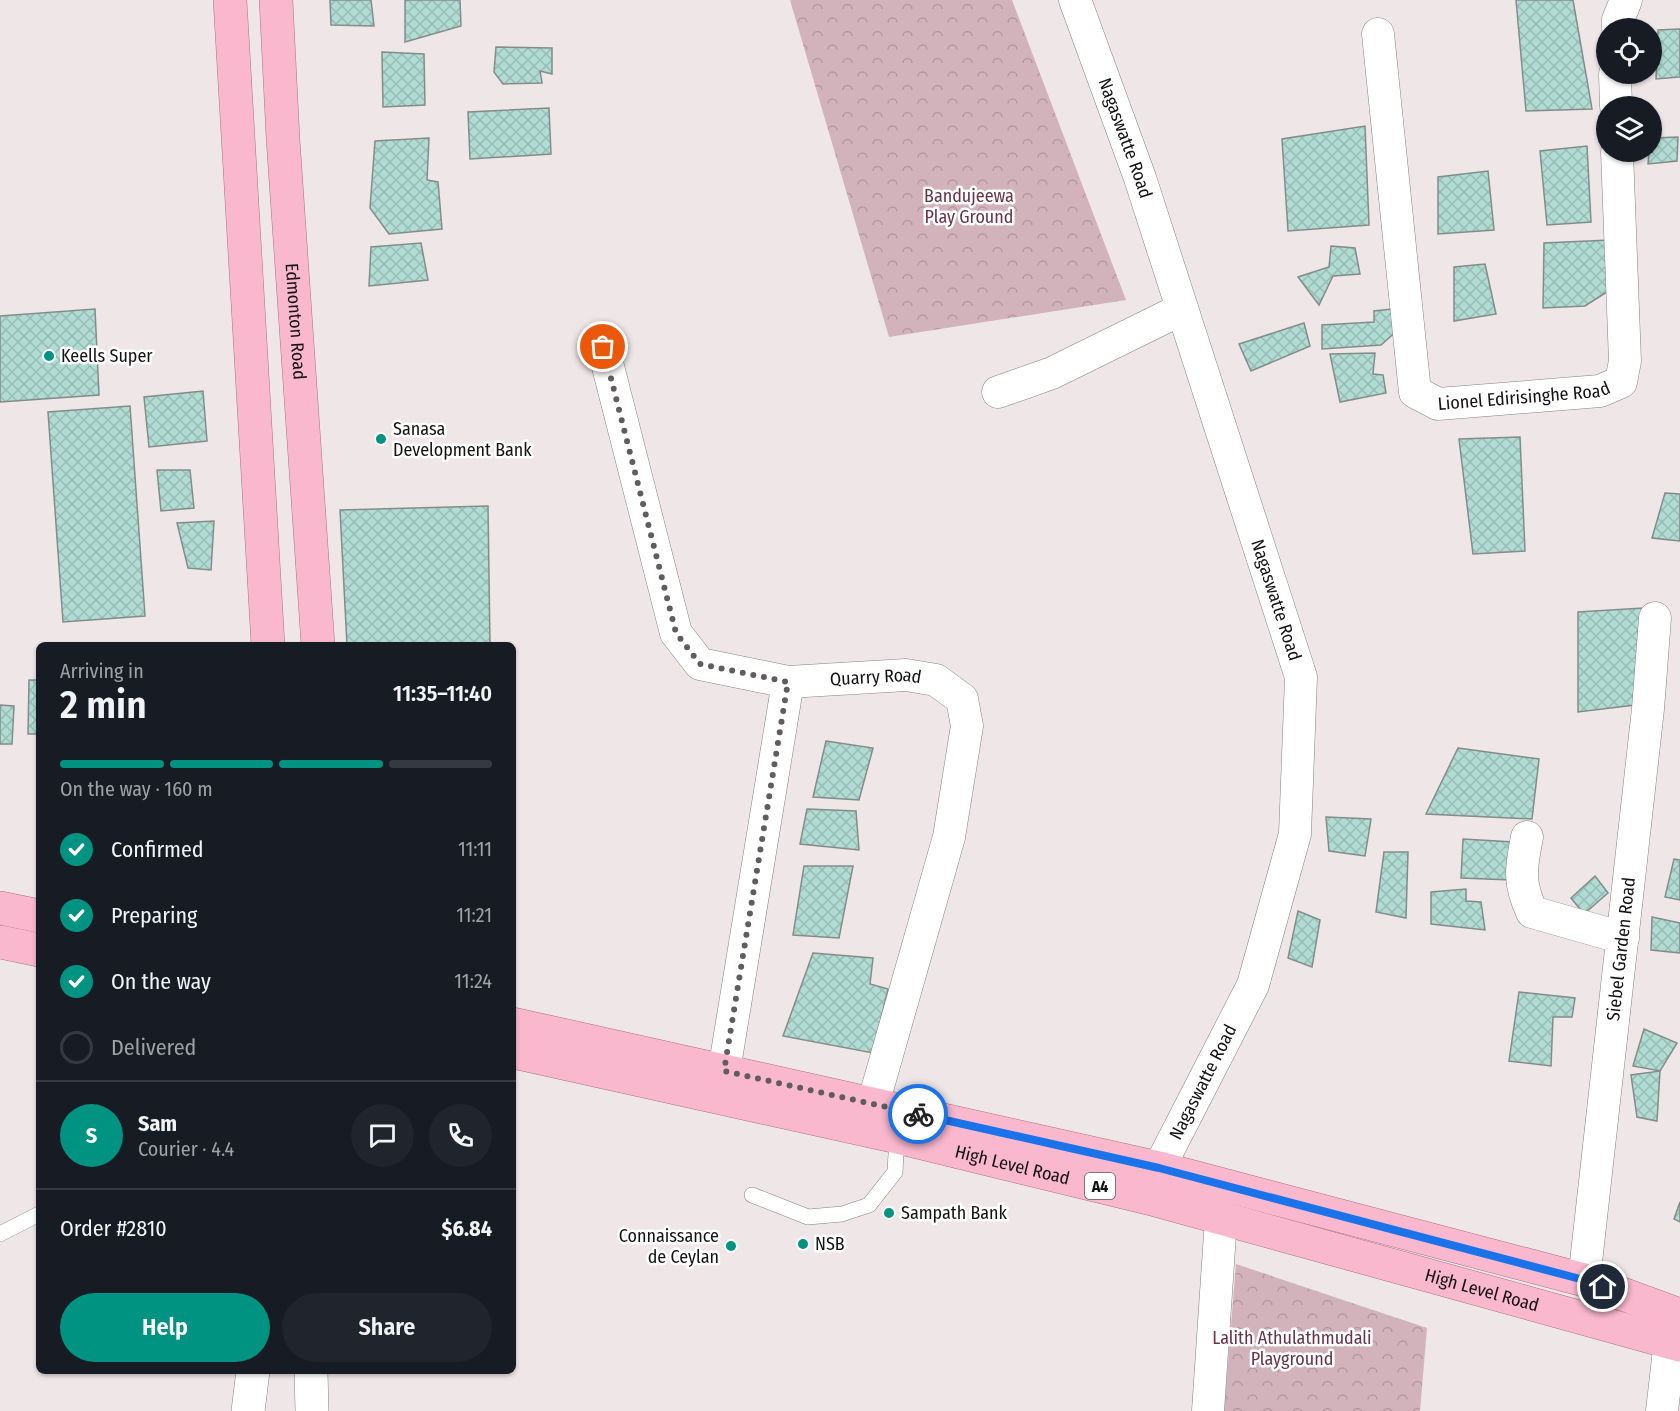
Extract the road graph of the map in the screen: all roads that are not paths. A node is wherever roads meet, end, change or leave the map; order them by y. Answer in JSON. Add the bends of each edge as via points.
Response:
{"nodes":[{"id":1,"x":230,"y":0,"type":"edge"},
{"id":2,"x":276,"y":0,"type":"edge"},
{"id":3,"x":1075,"y":0,"type":"edge"},
{"id":4,"x":1626,"y":0,"type":"edge"},
{"id":5,"x":1619,"y":18,"type":"edge"},
{"id":6,"x":1378,"y":34,"type":"dead end"},
{"id":7,"x":1617,"y":162,"type":"edge"},
{"id":8,"x":1182,"y":309,"type":"junction"},
{"id":9,"x":603,"y":347,"type":"dead end"},
{"id":10,"x":998,"y":392,"type":"dead end"},
{"id":11,"x":1655,"y":618,"type":"dead end"},
{"id":12,"x":268,"y":642,"type":"edge"},
{"id":13,"x":318,"y":642,"type":"edge"},
{"id":14,"x":788,"y":682,"type":"junction"},
{"id":15,"x":1527,"y":837,"type":"dead end"},
{"id":16,"x":0,"y":908,"type":"edge"},
{"id":17,"x":36,"y":915,"type":"edge"},
{"id":18,"x":1623,"y":938,"type":"junction"},
{"id":19,"x":0,"y":942,"type":"edge"},
{"id":20,"x":36,"y":949,"type":"edge"},
{"id":21,"x":516,"y":1025,"type":"edge"},
{"id":22,"x":516,"y":1053,"type":"edge"},
{"id":23,"x":724,"y":1071,"type":"junction"},
{"id":24,"x":873,"y":1104,"type":"junction"},
{"id":25,"x":897,"y":1137,"type":"junction"},
{"id":26,"x":1158,"y":1184,"type":"junction"},
{"id":27,"x":752,"y":1195,"type":"dead end"},
{"id":28,"x":36,"y":1216,"type":"edge"},
{"id":29,"x":1221,"y":1219,"type":"junction"},
{"id":30,"x":0,"y":1234,"type":"edge"},
{"id":31,"x":1584,"y":1280,"type":"junction"},
{"id":32,"x":1676,"y":1334,"type":"edge"},
{"id":33,"x":253,"y":1374,"type":"edge"},
{"id":34,"x":311,"y":1374,"type":"edge"},
{"id":35,"x":248,"y":1411,"type":"edge"},
{"id":36,"x":312,"y":1411,"type":"edge"},
{"id":37,"x":1208,"y":1411,"type":"edge"},
{"id":38,"x":1662,"y":1411,"type":"edge"}],
"edges":[{"from":1,"to":12,"type":"highway"},
{"from":2,"to":13,"type":"highway","name":"Edmonton Road"},
{"from":3,"to":8,"type":"street","name":"Nagaswatte Road","via":[[1140,178]]},
{"from":4,"to":5,"type":"street"},
{"from":6,"to":7,"type":"street","name":"Lionel Edirisinghe Road","via":[[1415,392],[1438,404],[1600,391],[1621,382],[1624,361]]},
{"from":8,"to":10,"type":"street","via":[[1052,373]]},
{"from":8,"to":26,"type":"street","name":"Nagaswatte Road","via":[[1301,677],[1295,834],[1253,985]]},
{"from":9,"to":14,"type":"street","name":"Quarry Road","via":[[676,633],[700,664]]},
{"from":11,"to":18,"type":"street","name":"Siebel Garden Road"},
{"from":14,"to":23,"type":"street"},
{"from":14,"to":24,"type":"street","name":"Quarry Road","via":[[906,675],[936,680],[962,699],[967,726],[949,837]]},
{"from":15,"to":18,"type":"street","via":[[1522,884],[1532,912]]},
{"from":16,"to":17,"type":"highway"},
{"from":18,"to":31,"type":"street","name":"Siebel Garden Road"},
{"from":19,"to":20,"type":"highway"},
{"from":21,"to":23,"type":"highway","name":"High Level Road","number":"A4"},
{"from":22,"to":25,"type":"highway","name":"High Level Road","number":"A4"},
{"from":23,"to":24,"type":"highway","name":"High Level Road","number":"A4"},
{"from":24,"to":26,"type":"highway","name":"High Level Road","number":"A4"},
{"from":25,"to":26,"type":"highway","name":"High Level Road","number":"A4"},
{"from":25,"to":27,"type":"lane","via":[[895,1172],[869,1204],[842,1214],[807,1217]]},
{"from":26,"to":29,"type":"highway","name":"High Level Road","number":"A4"},
{"from":26,"to":31,"type":"highway","name":"High Level Road","number":"A4"},
{"from":28,"to":30,"type":"lane"},
{"from":29,"to":32,"type":"highway","name":"High Level Road","number":"A4"},
{"from":29,"to":37,"type":"street"},
{"from":31,"to":32,"type":"highway","name":"High Level Road","number":"A4"},
{"from":32,"to":38,"type":"street"},
{"from":33,"to":35,"type":"main road"},
{"from":34,"to":36,"type":"main road"}]}
